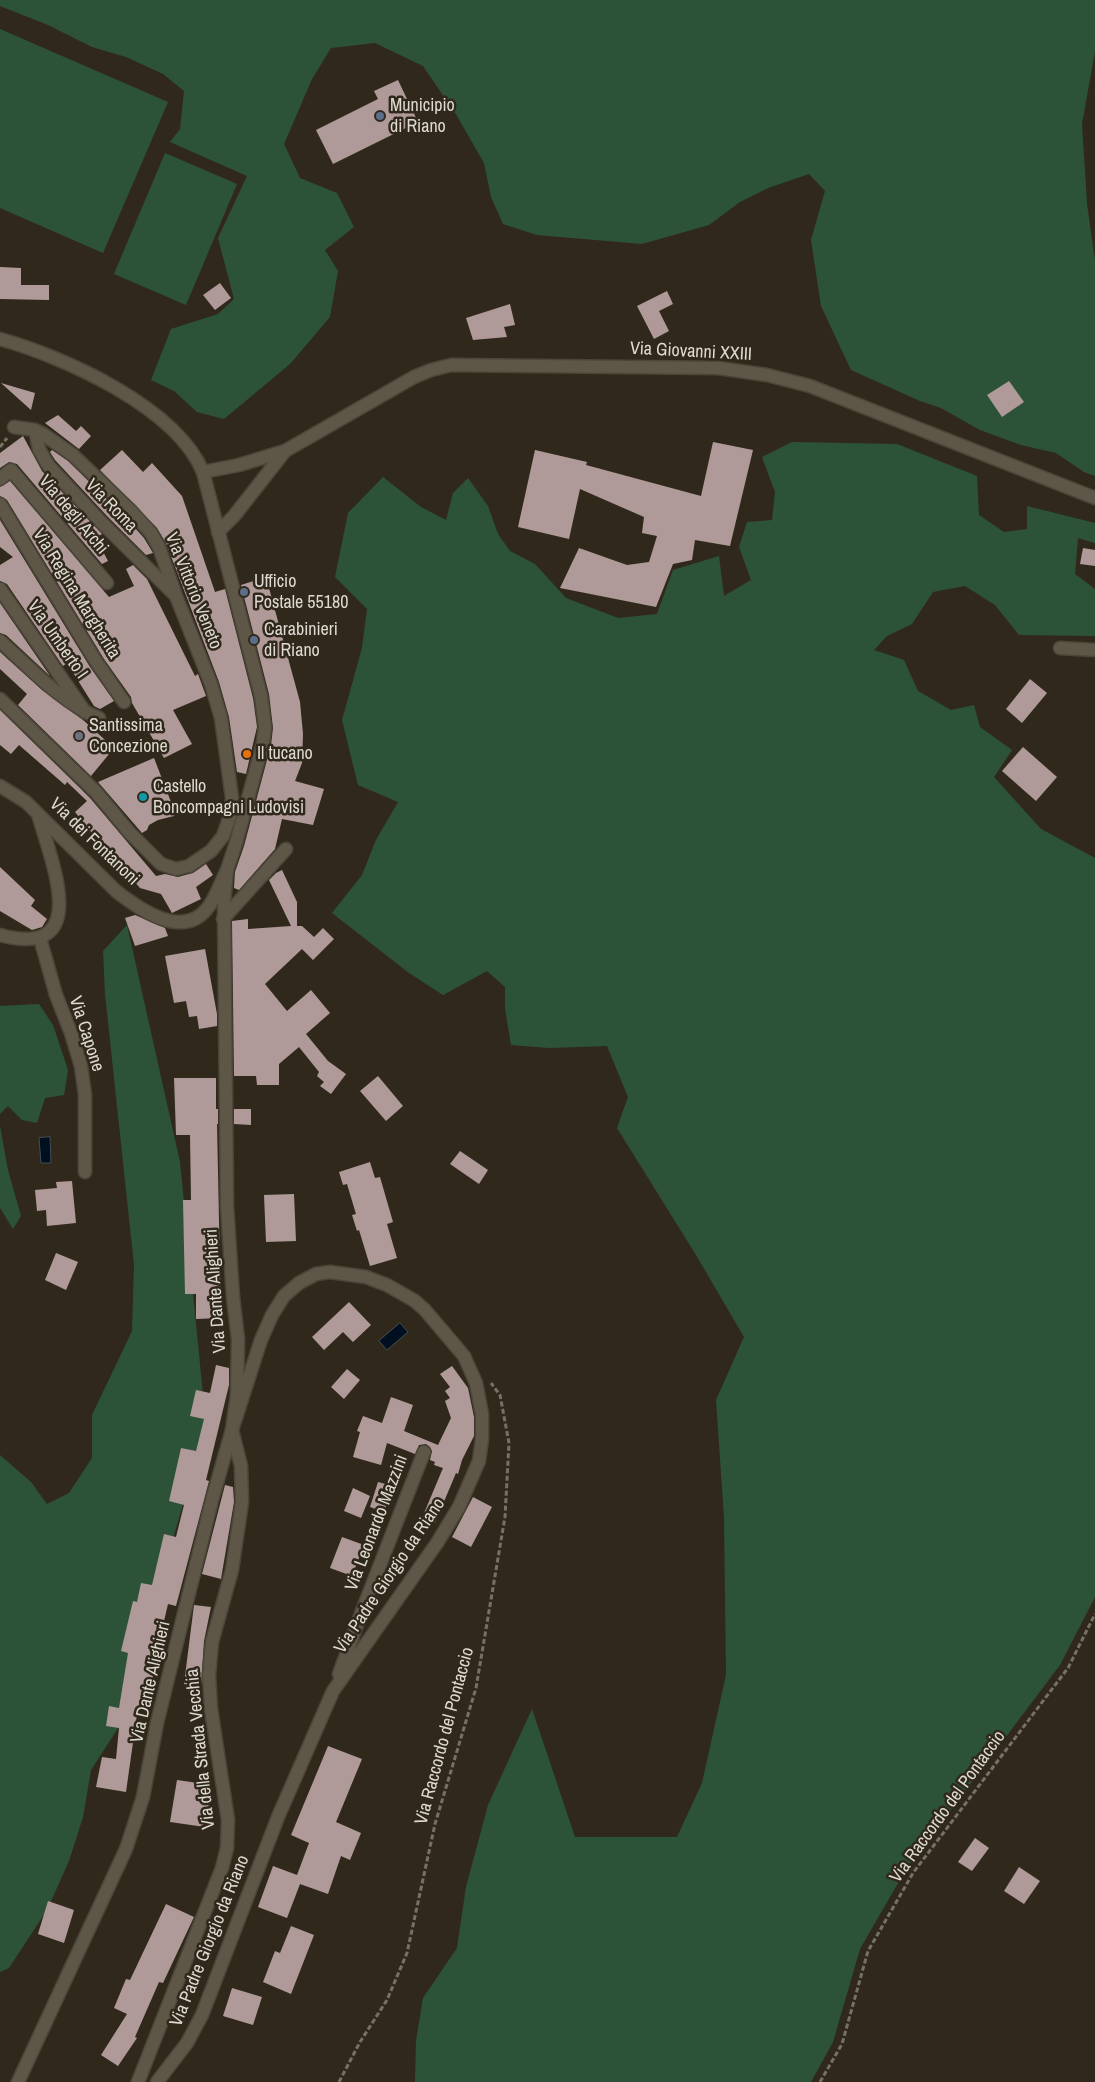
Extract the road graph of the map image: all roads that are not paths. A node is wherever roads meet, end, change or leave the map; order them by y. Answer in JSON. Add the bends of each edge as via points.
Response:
{"nodes":[{"id":1,"x":0,"y":339,"type":"edge"},
{"id":2,"x":14,"y":427,"type":"dead end"},
{"id":3,"x":35,"y":430,"type":"junction"},
{"id":4,"x":285,"y":451,"type":"junction"},
{"id":5,"x":203,"y":472,"type":"junction"},
{"id":6,"x":0,"y":478,"type":"edge"},
{"id":7,"x":1095,"y":498,"type":"edge"},
{"id":8,"x":0,"y":504,"type":"edge"},
{"id":9,"x":218,"y":532,"type":"junction"},
{"id":10,"x":106,"y":583,"type":"dead end"},
{"id":11,"x":0,"y":589,"type":"edge"},
{"id":12,"x":176,"y":596,"type":"junction"},
{"id":13,"x":0,"y":642,"type":"edge"},
{"id":14,"x":1060,"y":648,"type":"dead end"},
{"id":15,"x":1095,"y":650,"type":"edge"},
{"id":16,"x":0,"y":699,"type":"edge"},
{"id":17,"x":124,"y":702,"type":"dead end"},
{"id":18,"x":85,"y":712,"type":"junction"},
{"id":19,"x":99,"y":718,"type":"dead end"},
{"id":20,"x":0,"y":786,"type":"edge"},
{"id":21,"x":36,"y":811,"type":"junction"},
{"id":22,"x":231,"y":811,"type":"junction"},
{"id":23,"x":243,"y":820,"type":"junction"},
{"id":24,"x":286,"y":849,"type":"dead end"},
{"id":25,"x":227,"y":870,"type":"junction"},
{"id":26,"x":223,"y":919,"type":"junction"},
{"id":27,"x":0,"y":935,"type":"edge"},
{"id":28,"x":40,"y":938,"type":"junction"},
{"id":29,"x":86,"y":1172,"type":"dead end"},
{"id":30,"x":232,"y":1430,"type":"junction"},
{"id":31,"x":424,"y":1452,"type":"dead end"},
{"id":32,"x":333,"y":1690,"type":"junction"},
{"id":33,"x":18,"y":2082,"type":"edge"},
{"id":34,"x":138,"y":2082,"type":"edge"},
{"id":35,"x":156,"y":2082,"type":"edge"}],
"edges":[{"from":1,"to":5,"type":"street","name":"Via Dante Alighieri","via":[[63,361],[121,392],[181,438]]},
{"from":2,"to":3,"type":"street","name":"Via Vittorio Veneto"},
{"from":3,"to":12,"type":"street","name":"Via Roma","via":[[39,449],[48,465]]},
{"from":3,"to":12,"type":"street","name":"Via Vittorio Veneto","via":[[58,443],[83,464],[151,533],[162,552]]},
{"from":4,"to":5,"type":"street","name":"Via Giovanni XXIII"},
{"from":4,"to":7,"type":"street","name":"Via Giovanni XXIII","via":[[414,377],[451,365],[718,368],[767,375],[810,386]]},
{"from":4,"to":9,"type":"street","name":"Via Giovanni XXIII"},
{"from":5,"to":9,"type":"street","name":"Via Dante Alighieri"},
{"from":6,"to":10,"type":"street","name":"Via degli Archi","via":[[11,470]]},
{"from":8,"to":17,"type":"street","name":"Via Regina Margherita"},
{"from":9,"to":23,"type":"street","name":"Via Dante Alighieri","via":[[265,721],[263,743]]},
{"from":11,"to":18,"type":"street","name":"Via Umberto I"},
{"from":12,"to":22,"type":"street","name":"Via Vittorio Veneto","via":[[218,706],[227,752]]},
{"from":13,"to":18,"type":"street"},
{"from":14,"to":15,"type":"street"},
{"from":16,"to":22,"type":"street","via":[[96,792],[129,832],[164,866],[180,869],[198,861],[219,841]]},
{"from":18,"to":19,"type":"street"},
{"from":20,"to":21,"type":"street","name":"Via dei Fontanoni"},
{"from":21,"to":25,"type":"street","name":"Via dei Fontanoni","via":[[116,892],[161,919],[181,922],[200,916],[210,906]]},
{"from":21,"to":28,"type":"street","via":[[55,875],[60,905],[52,929]]},
{"from":22,"to":23,"type":"street"},
{"from":23,"to":25,"type":"street","name":"Via Dante Alighieri"},
{"from":24,"to":26,"type":"street"},
{"from":25,"to":26,"type":"street","name":"Via Dante Alighieri"},
{"from":26,"to":30,"type":"street","name":"Via Dante Alighieri","via":[[227,1206],[238,1361]]},
{"from":27,"to":28,"type":"street","via":[[25,940]]},
{"from":28,"to":29,"type":"street","name":"Via Capone","via":[[56,995],[82,1066]]},
{"from":30,"to":32,"type":"street","name":"Via Padre Giorgio da Riano","via":[[261,1340],[275,1309],[291,1288],[316,1274],[330,1272],[366,1277],[397,1290],[425,1310],[469,1364],[482,1414],[482,1439],[476,1470],[437,1543]]},
{"from":30,"to":33,"type":"street","name":"Via Dante Alighieri","via":[[131,1835]]},
{"from":30,"to":34,"type":"street","name":"Via della Strada Vecchia","via":[[240,1466],[242,1502],[232,1570],[212,1642],[209,1675],[211,1709],[227,1810],[227,1848]]},
{"from":31,"to":32,"type":"street","name":"Via Leonardo Mazzini"},
{"from":32,"to":35,"type":"street","name":"Via Padre Giorgio da Riano","via":[[278,1817],[202,2015],[183,2049]]}]}
